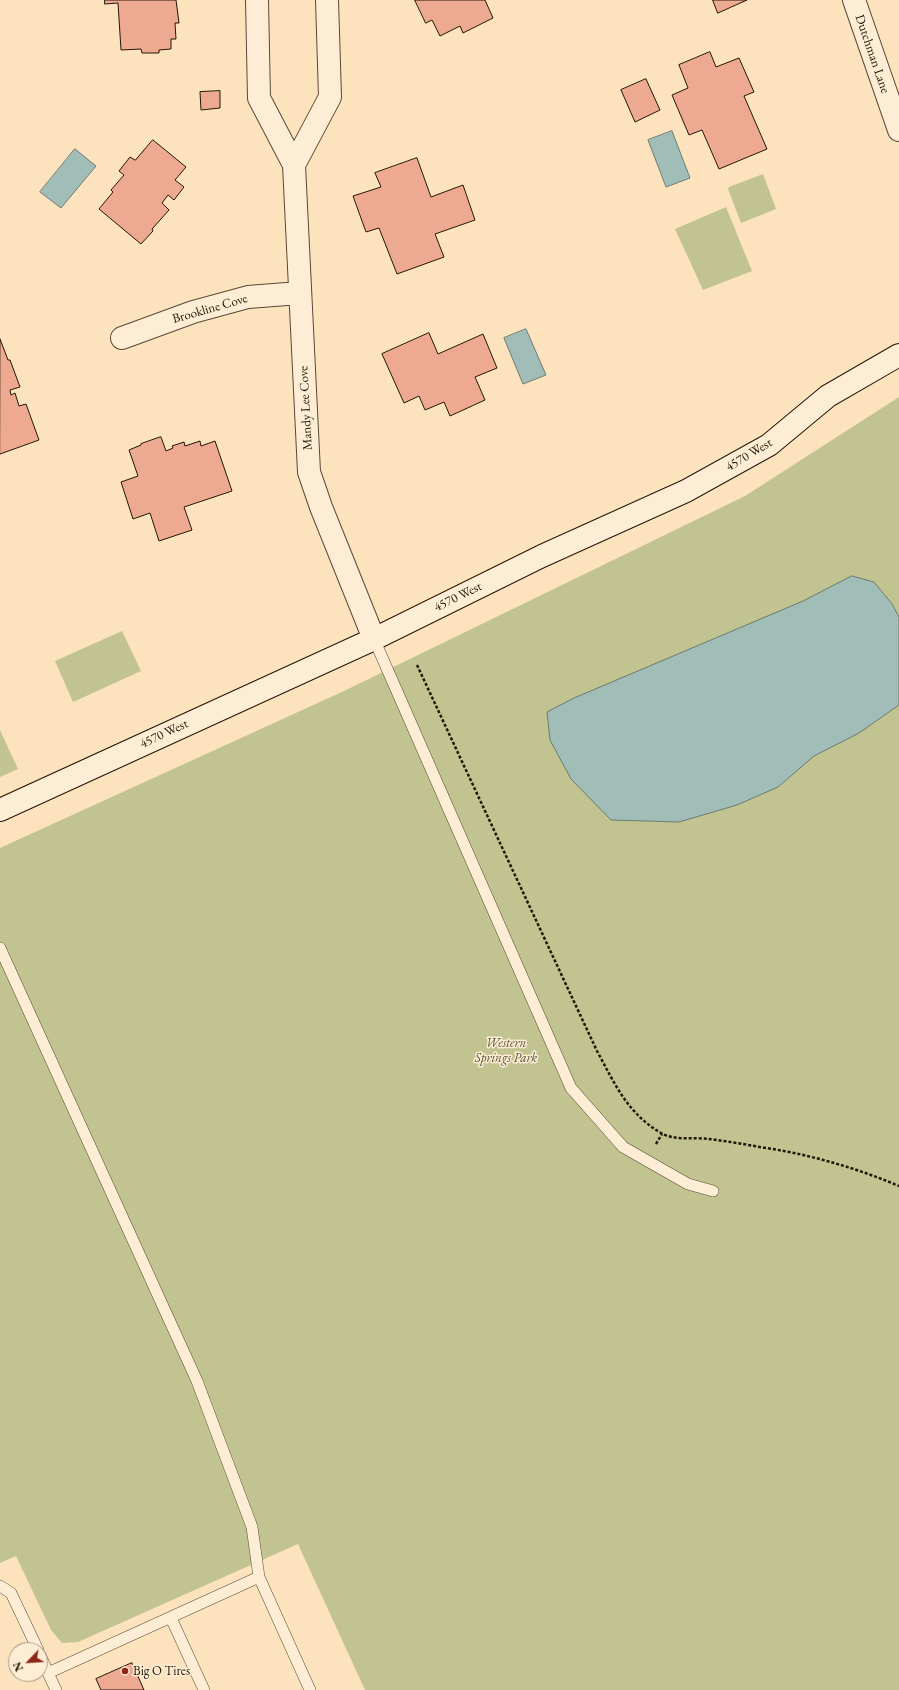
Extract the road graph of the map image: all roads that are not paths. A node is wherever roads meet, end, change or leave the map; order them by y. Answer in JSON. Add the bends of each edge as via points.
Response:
{"nodes":[{"id":1,"x":257,"y":0,"type":"edge"},
{"id":2,"x":327,"y":0,"type":"edge"},
{"id":3,"x":854,"y":0,"type":"edge"},
{"id":4,"x":899,"y":130,"type":"edge"},
{"id":5,"x":294,"y":166,"type":"junction"},
{"id":6,"x":300,"y":293,"type":"junction"},
{"id":7,"x":122,"y":338,"type":"dead end"},
{"id":8,"x":899,"y":355,"type":"edge"},
{"id":9,"x":374,"y":638,"type":"junction"},
{"id":10,"x":0,"y":810,"type":"edge"},
{"id":11,"x":0,"y":948,"type":"edge"},
{"id":12,"x":713,"y":1191,"type":"dead end"},
{"id":13,"x":259,"y":1577,"type":"junction"},
{"id":14,"x":0,"y":1586,"type":"edge"},
{"id":15,"x":171,"y":1618,"type":"junction"},
{"id":16,"x":34,"y":1642,"type":"edge"},
{"id":17,"x":48,"y":1673,"type":"joint"},
{"id":18,"x":56,"y":1690,"type":"edge"},
{"id":19,"x":204,"y":1690,"type":"edge"},
{"id":20,"x":310,"y":1690,"type":"edge"}],
"edges":[{"from":1,"to":5,"type":"street","name":"Mandy Lee Cove","via":[[259,98]]},
{"from":2,"to":5,"type":"street","via":[[330,97]]},
{"from":3,"to":4,"type":"street","name":"Dutchman Lane"},
{"from":5,"to":6,"type":"street","name":"Mandy Lee Cove"},
{"from":6,"to":7,"type":"street","name":"Brookline Cove","via":[[248,297],[194,312]]},
{"from":6,"to":9,"type":"street","name":"Mandy Lee Cove","via":[[309,472],[320,506]]},
{"from":8,"to":9,"type":"street","name":"4570 West","via":[[828,396],[769,446],[686,492],[542,556]]},
{"from":9,"to":10,"type":"street","name":"4570 West"},
{"from":9,"to":12,"type":"lane","via":[[571,1088],[623,1147],[688,1184]]},
{"from":11,"to":13,"type":"lane","via":[[196,1381],[252,1527]]},
{"from":13,"to":15,"type":"lane"},
{"from":13,"to":20,"type":"lane"},
{"from":14,"to":16,"type":"lane","via":[[11,1593]]},
{"from":15,"to":17,"type":"lane"},
{"from":15,"to":19,"type":"lane"},
{"from":17,"to":18,"type":"lane"}]}
